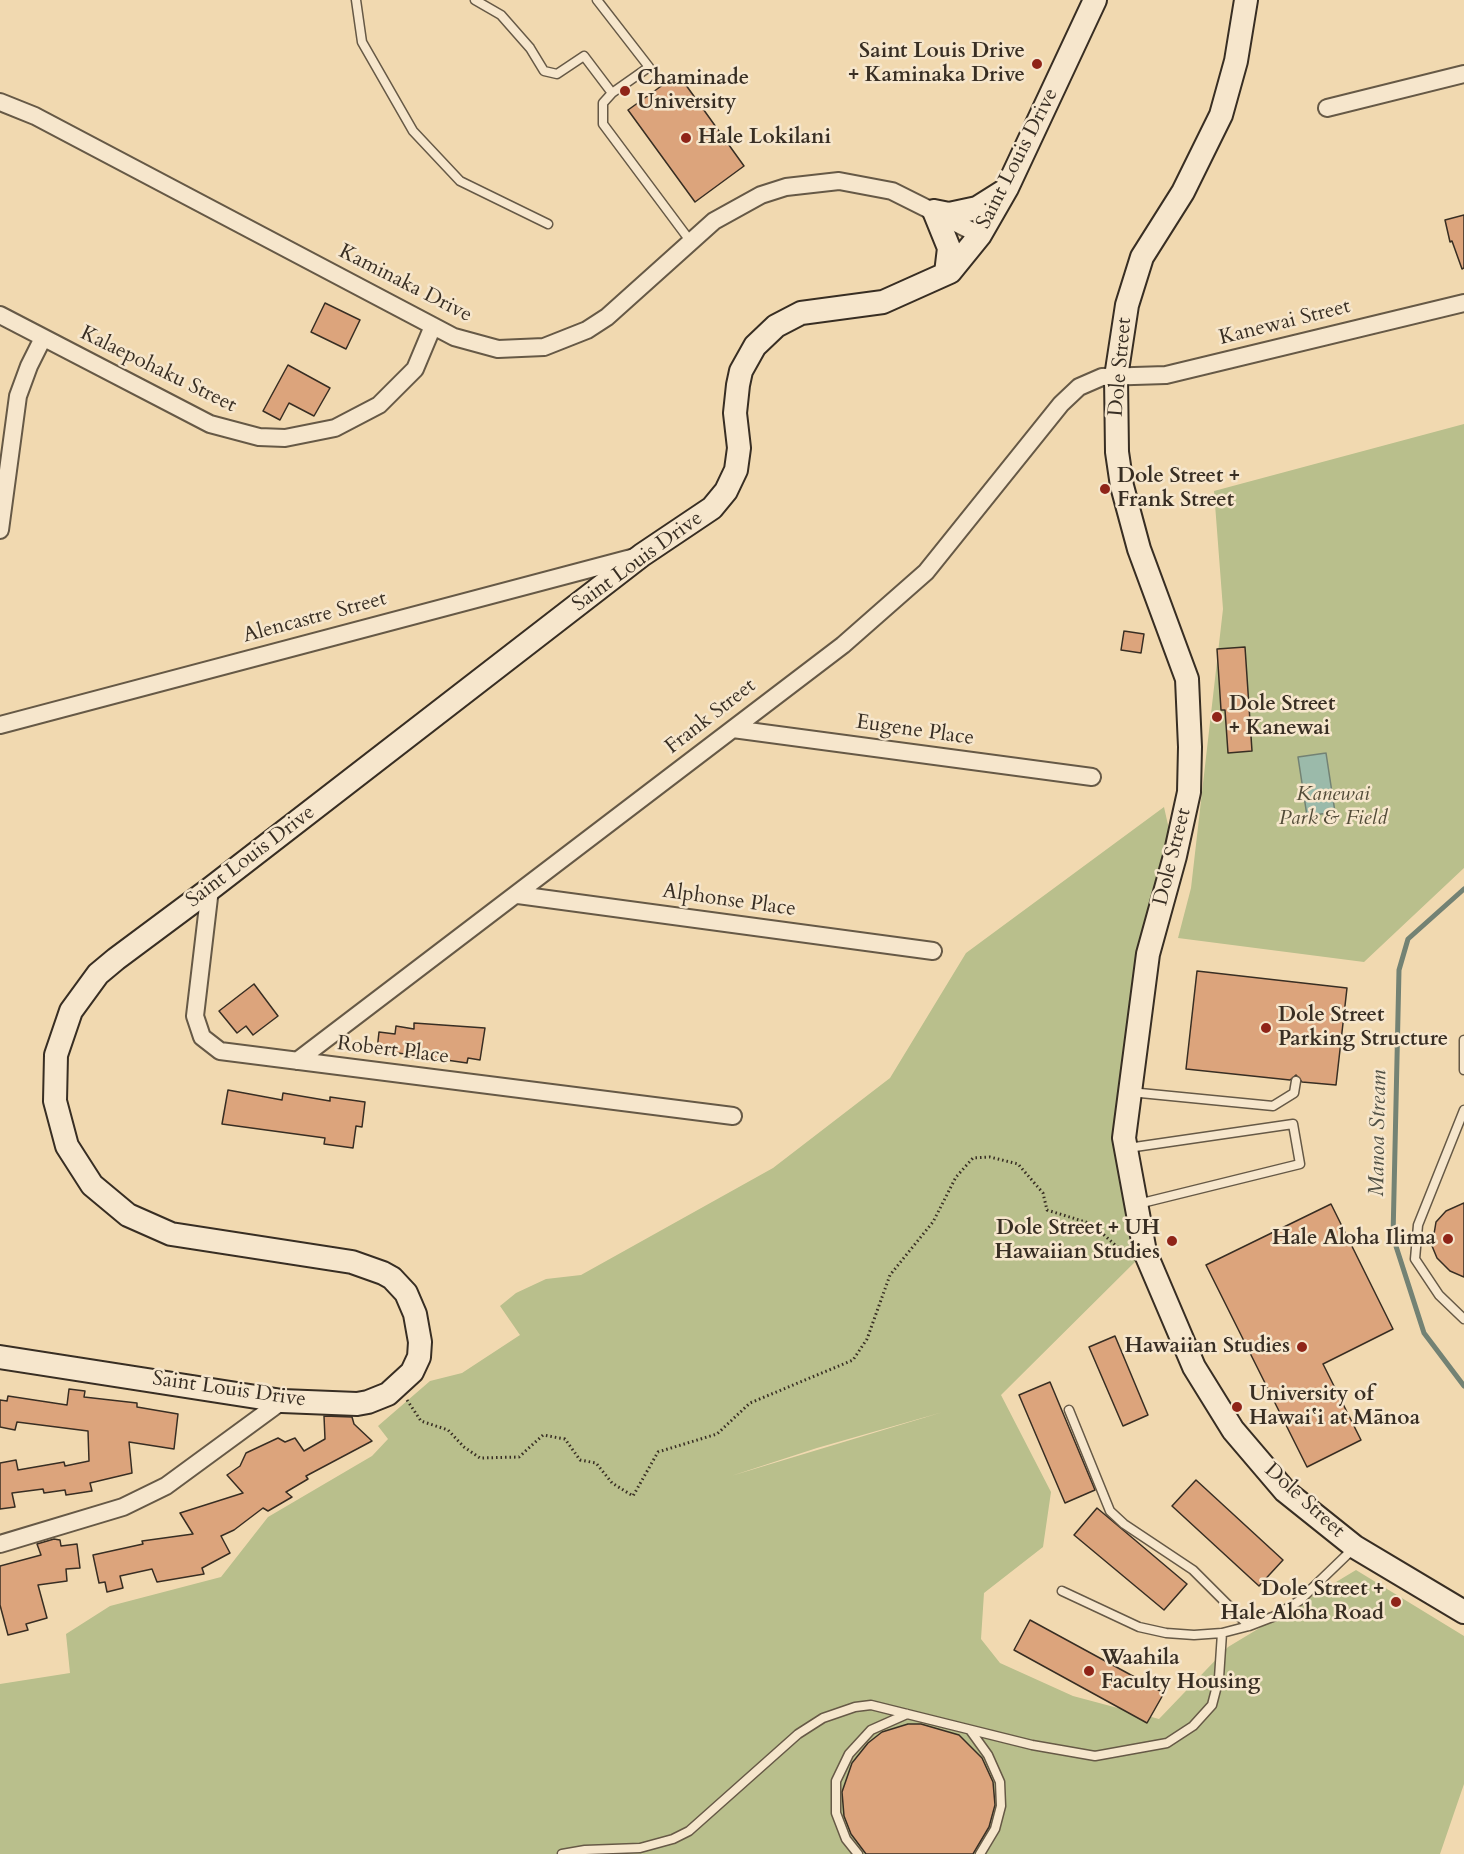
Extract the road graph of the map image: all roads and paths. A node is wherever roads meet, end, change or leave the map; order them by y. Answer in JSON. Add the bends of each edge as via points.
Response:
{"nodes":[{"id":1,"x":356,"y":0,"type":"edge"},
{"id":2,"x":475,"y":0,"type":"edge"},
{"id":3,"x":597,"y":0,"type":"edge"},
{"id":4,"x":1095,"y":0,"type":"edge"},
{"id":5,"x":1246,"y":0,"type":"edge"},
{"id":6,"x":1464,"y":74,"type":"edge"},
{"id":7,"x":612,"y":93,"type":"junction"},
{"id":8,"x":0,"y":102,"type":"edge"},
{"id":9,"x":1327,"y":108,"type":"dead end"},
{"id":10,"x":1007,"y":189,"type":"junction"},
{"id":11,"x":934,"y":211,"type":"junction"},
{"id":12,"x":548,"y":224,"type":"dead end"},
{"id":13,"x":980,"y":235,"type":"junction"},
{"id":14,"x":691,"y":242,"type":"junction"},
{"id":15,"x":946,"y":273,"type":"junction"},
{"id":16,"x":1464,"y":303,"type":"edge"},
{"id":17,"x":0,"y":315,"type":"edge"},
{"id":18,"x":433,"y":326,"type":"junction"},
{"id":19,"x":43,"y":338,"type":"junction"},
{"id":20,"x":1116,"y":377,"type":"junction"},
{"id":21,"x":0,"y":530,"type":"edge"},
{"id":22,"x":642,"y":555,"type":"junction"},
{"id":23,"x":0,"y":725,"type":"edge"},
{"id":24,"x":733,"y":729,"type":"junction"},
{"id":25,"x":1092,"y":777,"type":"dead end"},
{"id":26,"x":210,"y":889,"type":"junction"},
{"id":27,"x":518,"y":895,"type":"junction"},
{"id":28,"x":933,"y":951,"type":"dead end"},
{"id":29,"x":1464,"y":1040,"type":"edge"},
{"id":30,"x":297,"y":1061,"type":"junction"},
{"id":31,"x":1464,"y":1070,"type":"edge"},
{"id":32,"x":1296,"y":1081,"type":"dead end"},
{"id":33,"x":1129,"y":1092,"type":"junction"},
{"id":34,"x":1464,"y":1110,"type":"edge"},
{"id":35,"x":733,"y":1116,"type":"dead end"},
{"id":36,"x":1126,"y":1148,"type":"junction"},
{"id":37,"x":1138,"y":1204,"type":"junction"},
{"id":38,"x":1144,"y":1252,"type":"junction"},
{"id":39,"x":1464,"y":1319,"type":"edge"},
{"id":40,"x":0,"y":1350,"type":"edge"},
{"id":41,"x":0,"y":1356,"type":"edge"},
{"id":42,"x":23,"y":1359,"type":"junction"},
{"id":43,"x":399,"y":1386,"type":"junction"},
{"id":44,"x":282,"y":1401,"type":"junction"},
{"id":45,"x":1069,"y":1410,"type":"dead end"},
{"id":46,"x":0,"y":1544,"type":"edge"},
{"id":47,"x":1355,"y":1547,"type":"junction"},
{"id":48,"x":1062,"y":1590,"type":"dead end"},
{"id":49,"x":1464,"y":1612,"type":"edge"},
{"id":50,"x":1249,"y":1626,"type":"junction"},
{"id":51,"x":1222,"y":1633,"type":"junction"},
{"id":52,"x":908,"y":1714,"type":"junction"},
{"id":53,"x":967,"y":1728,"type":"junction"},
{"id":54,"x":562,"y":1854,"type":"edge"},
{"id":55,"x":858,"y":1854,"type":"edge"},
{"id":56,"x":980,"y":1854,"type":"edge"}],
"edges":[{"from":1,"to":12,"type":"lane","via":[[362,42],[413,131],[460,181]]},
{"from":2,"to":7,"type":"lane","via":[[501,15],[544,71],[557,74],[584,56]]},
{"from":3,"to":7,"type":"lane","via":[[649,67]]},
{"from":4,"to":10,"type":"street","name":"Saint Louis Drive"},
{"from":5,"to":20,"type":"street","name":"Dole Street","via":[[1236,61],[1221,115],[1183,192],[1142,256],[1127,305]]},
{"from":6,"to":9,"type":"street"},
{"from":7,"to":14,"type":"lane","via":[[603,103],[603,124]]},
{"from":8,"to":18,"type":"street","name":"Kaminaka Drive","via":[[35,116]]},
{"from":10,"to":11,"type":"street","via":[[977,208],[949,214]]},
{"from":10,"to":13,"type":"street","name":"Saint Louis Drive"},
{"from":11,"to":13,"type":"street","name":"Kaminaka Drive"},
{"from":11,"to":14,"type":"street","name":"Kaminaka Drive","via":[[892,191],[866,184],[812,182],[769,192],[737,206],[714,220]]},
{"from":11,"to":15,"type":"street","via":[[949,248]]},
{"from":13,"to":15,"type":"street","name":"Saint Louis Drive"},
{"from":14,"to":18,"type":"street","name":"Kaminaka Drive","via":[[607,317],[566,340],[521,350],[498,349],[476,345]]},
{"from":15,"to":22,"type":"street","name":"Saint Louis Drive","via":[[883,302],[801,313],[765,336],[747,358],[738,385],[738,459],[726,491],[703,515]]},
{"from":16,"to":20,"type":"street","name":"Kanewai Street","via":[[1166,375]]},
{"from":17,"to":19,"type":"street","name":"Kalaepohaku Street"},
{"from":18,"to":19,"type":"street","name":"Kalaepohaku Street","via":[[415,369],[379,405],[335,428],[285,438],[234,433],[210,424]]},
{"from":19,"to":21,"type":"street","via":[[18,396]]},
{"from":20,"to":24,"type":"street","name":"Frank Street","via":[[1102,376],[1070,395],[926,572],[843,645]]},
{"from":20,"to":33,"type":"street","name":"Dole Street","via":[[1117,452],[1122,486],[1139,549],[1187,679],[1190,747],[1189,792],[1148,954]]},
{"from":22,"to":23,"type":"street","name":"Alencastre Street"},
{"from":22,"to":26,"type":"street","name":"Saint Louis Drive"},
{"from":24,"to":25,"type":"street","name":"Eugene Place"},
{"from":24,"to":27,"type":"street","name":"Frank Street"},
{"from":26,"to":30,"type":"street","name":"Robert Place","via":[[195,1016],[199,1032],[205,1042],[220,1051]]},
{"from":26,"to":43,"type":"street","name":"Saint Louis Drive","via":[[98,974],[71,1011],[62,1033],[54,1078],[59,1124],[67,1146],[92,1185],[118,1208],[148,1226],[171,1234],[363,1264],[392,1278],[412,1306],[420,1342],[412,1372]]},
{"from":27,"to":28,"type":"street","name":"Alphonse Place"},
{"from":27,"to":30,"type":"street","name":"Frank Street"},
{"from":29,"to":31,"type":"lane"},
{"from":30,"to":35,"type":"street","name":"Robert Place"},
{"from":32,"to":33,"type":"lane","via":[[1294,1093],[1273,1106]]},
{"from":33,"to":36,"type":"street","name":"Dole Street"},
{"from":34,"to":39,"type":"lane","via":[[1418,1225],[1415,1259],[1439,1295]]},
{"from":36,"to":37,"type":"street","name":"Dole Street"},
{"from":36,"to":37,"type":"lane","via":[[1293,1124],[1300,1164]]},
{"from":37,"to":38,"type":"street","name":"Dole Street"},
{"from":38,"to":43,"type":"path","via":[[1131,1257],[1092,1224],[1047,1210],[1043,1193],[1018,1164],[990,1156],[973,1158],[956,1177],[933,1222],[890,1275],[867,1339],[853,1360],[750,1403],[717,1434],[658,1452],[633,1496],[612,1483],[596,1463],[580,1460],[565,1439],[543,1435],[519,1457],[480,1458],[448,1430],[421,1421]]},
{"from":38,"to":47,"type":"street","name":"Dole Street","via":[[1194,1367],[1233,1430],[1286,1491]]},
{"from":40,"to":42,"type":"street"},
{"from":41,"to":42,"type":"street","name":"Saint Louis Drive"},
{"from":42,"to":44,"type":"street","name":"Saint Louis Drive"},
{"from":43,"to":44,"type":"street","name":"Saint Louis Drive","via":[[377,1399],[357,1404]]},
{"from":44,"to":46,"type":"street","via":[[166,1486],[123,1507]]},
{"from":45,"to":50,"type":"lane","via":[[1110,1511],[1193,1570]]},
{"from":47,"to":49,"type":"street","name":"Dole Street"},
{"from":47,"to":50,"type":"lane","via":[[1299,1601]]},
{"from":48,"to":51,"type":"lane","via":[[1138,1627],[1175,1634]]},
{"from":50,"to":51,"type":"lane"},
{"from":51,"to":53,"type":"lane","via":[[1219,1678],[1212,1706],[1193,1726],[1167,1743],[1095,1756]]},
{"from":52,"to":53,"type":"lane"},
{"from":52,"to":54,"type":"lane","via":[[871,1705],[838,1711],[798,1734],[689,1831],[657,1845]]},
{"from":52,"to":55,"type":"lane","via":[[871,1730],[849,1754],[836,1781],[836,1813],[846,1839]]},
{"from":53,"to":56,"type":"lane","via":[[988,1755],[1000,1782],[1001,1806],[995,1829]]}]}
